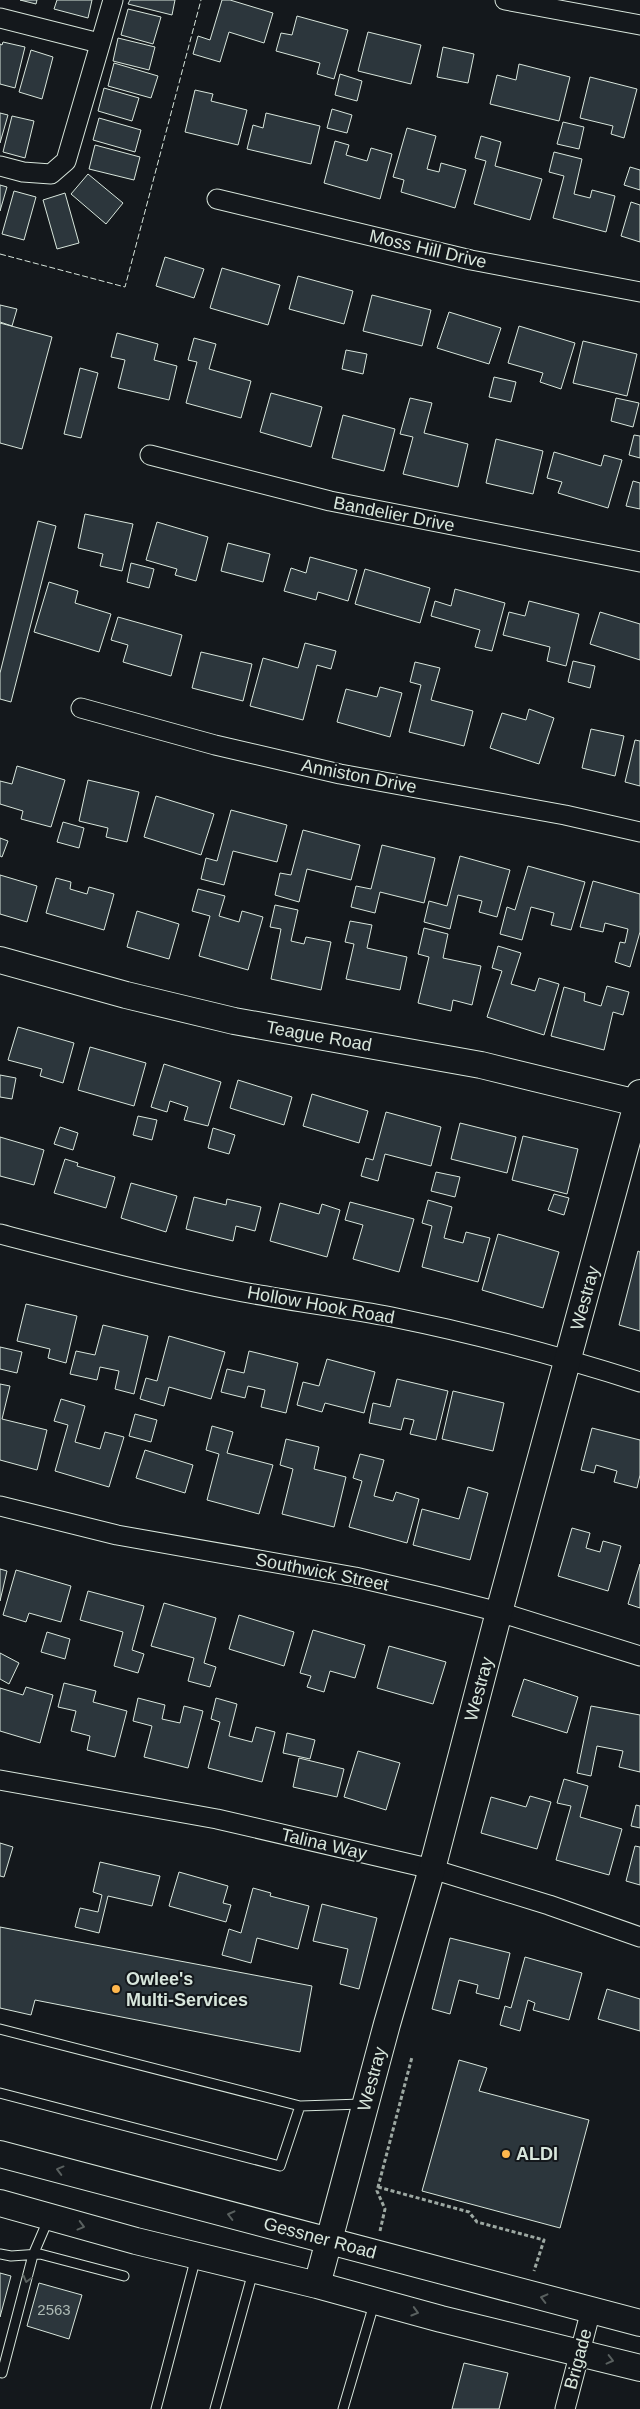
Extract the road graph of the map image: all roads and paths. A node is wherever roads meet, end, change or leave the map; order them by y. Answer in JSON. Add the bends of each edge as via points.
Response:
{"nodes":[{"id":1,"x":112,"y":0,"type":"edge"},
{"id":2,"x":505,"y":0,"type":"edge"},
{"id":3,"x":0,"y":18,"type":"edge"},
{"id":4,"x":640,"y":25,"type":"edge"},
{"id":5,"x":99,"y":43,"type":"junction"},
{"id":6,"x":0,"y":166,"type":"edge"},
{"id":7,"x":217,"y":199,"type":"dead end"},
{"id":8,"x":640,"y":292,"type":"edge"},
{"id":9,"x":150,"y":455,"type":"dead end"},
{"id":10,"x":640,"y":562,"type":"edge"},
{"id":11,"x":81,"y":708,"type":"dead end"},
{"id":12,"x":640,"y":832,"type":"edge"},
{"id":13,"x":0,"y":960,"type":"edge"},
{"id":14,"x":639,"y":1100,"type":"edge"},
{"id":15,"x":0,"y":1234,"type":"edge"},
{"id":16,"x":568,"y":1359,"type":"junction"},
{"id":17,"x":640,"y":1382,"type":"edge"},
{"id":18,"x":0,"y":1506,"type":"edge"},
{"id":19,"x":499,"y":1612,"type":"junction"},
{"id":20,"x":640,"y":1656,"type":"edge"},
{"id":21,"x":0,"y":1780,"type":"edge"},
{"id":22,"x":432,"y":1869,"type":"junction"},
{"id":23,"x":640,"y":1937,"type":"edge"},
{"id":24,"x":0,"y":2030,"type":"edge"},
{"id":25,"x":412,"y":2057,"type":"dead end"},
{"id":26,"x":0,"y":2093,"type":"edge"},
{"id":27,"x":365,"y":2104,"type":"junction"},
{"id":28,"x":300,"y":2106,"type":"junction"},
{"id":29,"x":0,"y":2154,"type":"edge"},
{"id":30,"x":378,"y":2187,"type":"junction"},
{"id":31,"x":0,"y":2203,"type":"edge"},
{"id":32,"x":48,"y":2217,"type":"junction"},
{"id":33,"x":379,"y":2234,"type":"dead end"},
{"id":34,"x":330,"y":2239,"type":"junction"},
{"id":35,"x":0,"y":2254,"type":"edge"},
{"id":36,"x":33,"y":2255,"type":"junction"},
{"id":37,"x":197,"y":2256,"type":"junction"},
{"id":38,"x":253,"y":2269,"type":"junction"},
{"id":39,"x":533,"y":2274,"type":"dead end"},
{"id":40,"x":124,"y":2276,"type":"dead end"},
{"id":41,"x":317,"y":2284,"type":"junction"},
{"id":42,"x":375,"y":2300,"type":"junction"},
{"id":43,"x":591,"y":2310,"type":"junction"},
{"id":44,"x":640,"y":2323,"type":"edge"},
{"id":45,"x":580,"y":2352,"type":"junction"},
{"id":46,"x":640,"y":2368,"type":"edge"},
{"id":47,"x":2,"y":2373,"type":"dead end"},
{"id":48,"x":156,"y":2409,"type":"edge"},
{"id":49,"x":215,"y":2409,"type":"edge"},
{"id":50,"x":343,"y":2409,"type":"edge"},
{"id":51,"x":565,"y":2409,"type":"edge"}],
"edges":[{"from":1,"to":5,"type":"street"},
{"from":2,"to":4,"type":"street"},
{"from":3,"to":5,"type":"street"},
{"from":5,"to":6,"type":"street","via":[[66,161],[51,174]]},
{"from":7,"to":8,"type":"street","name":"Moss Hill Drive","via":[[470,260]]},
{"from":9,"to":10,"type":"street","name":"Bandelier Drive","via":[[330,501]]},
{"from":11,"to":12,"type":"street","name":"Anniston Drive","via":[[215,745],[340,774]]},
{"from":13,"to":14,"type":"street","name":"Teague Road","via":[[234,1021],[481,1065]]},
{"from":14,"to":16,"type":"street","name":"Westray"},
{"from":15,"to":16,"type":"street","name":"Hollow Hook Road","via":[[137,1269],[243,1292],[394,1318]]},
{"from":16,"to":17,"type":"street","name":"Hollow Hook Road"},
{"from":16,"to":19,"type":"street","name":"Westray"},
{"from":18,"to":19,"type":"street","name":"Southwick Street","via":[[117,1535],[355,1577]]},
{"from":19,"to":20,"type":"street","name":"Southwick Street"},
{"from":19,"to":22,"type":"street","name":"Westray"},
{"from":21,"to":22,"type":"street","name":"Talina Way","via":[[217,1819]]},
{"from":22,"to":23,"type":"street","name":"Talina Way"},
{"from":22,"to":27,"type":"street","name":"Westray"},
{"from":24,"to":28,"type":"lane"},
{"from":25,"to":30,"type":"path"},
{"from":26,"to":28,"type":"lane","via":[[280,2166]]},
{"from":27,"to":28,"type":"lane"},
{"from":27,"to":34,"type":"street","name":"Westray"},
{"from":34,"to":29,"type":"street","name":"Gessner Road","one_way":true},
{"from":30,"to":33,"type":"path","via":[[385,2209]]},
{"from":30,"to":39,"type":"path","via":[[469,2212],[478,2222],[544,2240]]},
{"from":31,"to":32,"type":"street"},
{"from":32,"to":36,"type":"lane"},
{"from":32,"to":37,"type":"street","one_way":true},
{"from":34,"to":41,"type":"street","name":"Westray"},
{"from":43,"to":34,"type":"street","name":"Gessner Road","one_way":true},
{"from":35,"to":36,"type":"lane"},
{"from":36,"to":40,"type":"lane","via":[[40,2254]]},
{"from":36,"to":47,"type":"lane","one_way":true},
{"from":37,"to":38,"type":"street"},
{"from":37,"to":48,"type":"lane"},
{"from":38,"to":41,"type":"street"},
{"from":38,"to":49,"type":"lane"},
{"from":41,"to":42,"type":"street"},
{"from":42,"to":45,"type":"street","one_way":true},
{"from":42,"to":50,"type":"lane"},
{"from":43,"to":44,"type":"street","name":"Gessner Road"},
{"from":43,"to":45,"type":"street","name":"Brigade"},
{"from":45,"to":46,"type":"street","one_way":true},
{"from":45,"to":51,"type":"street","name":"Brigade"}]}
